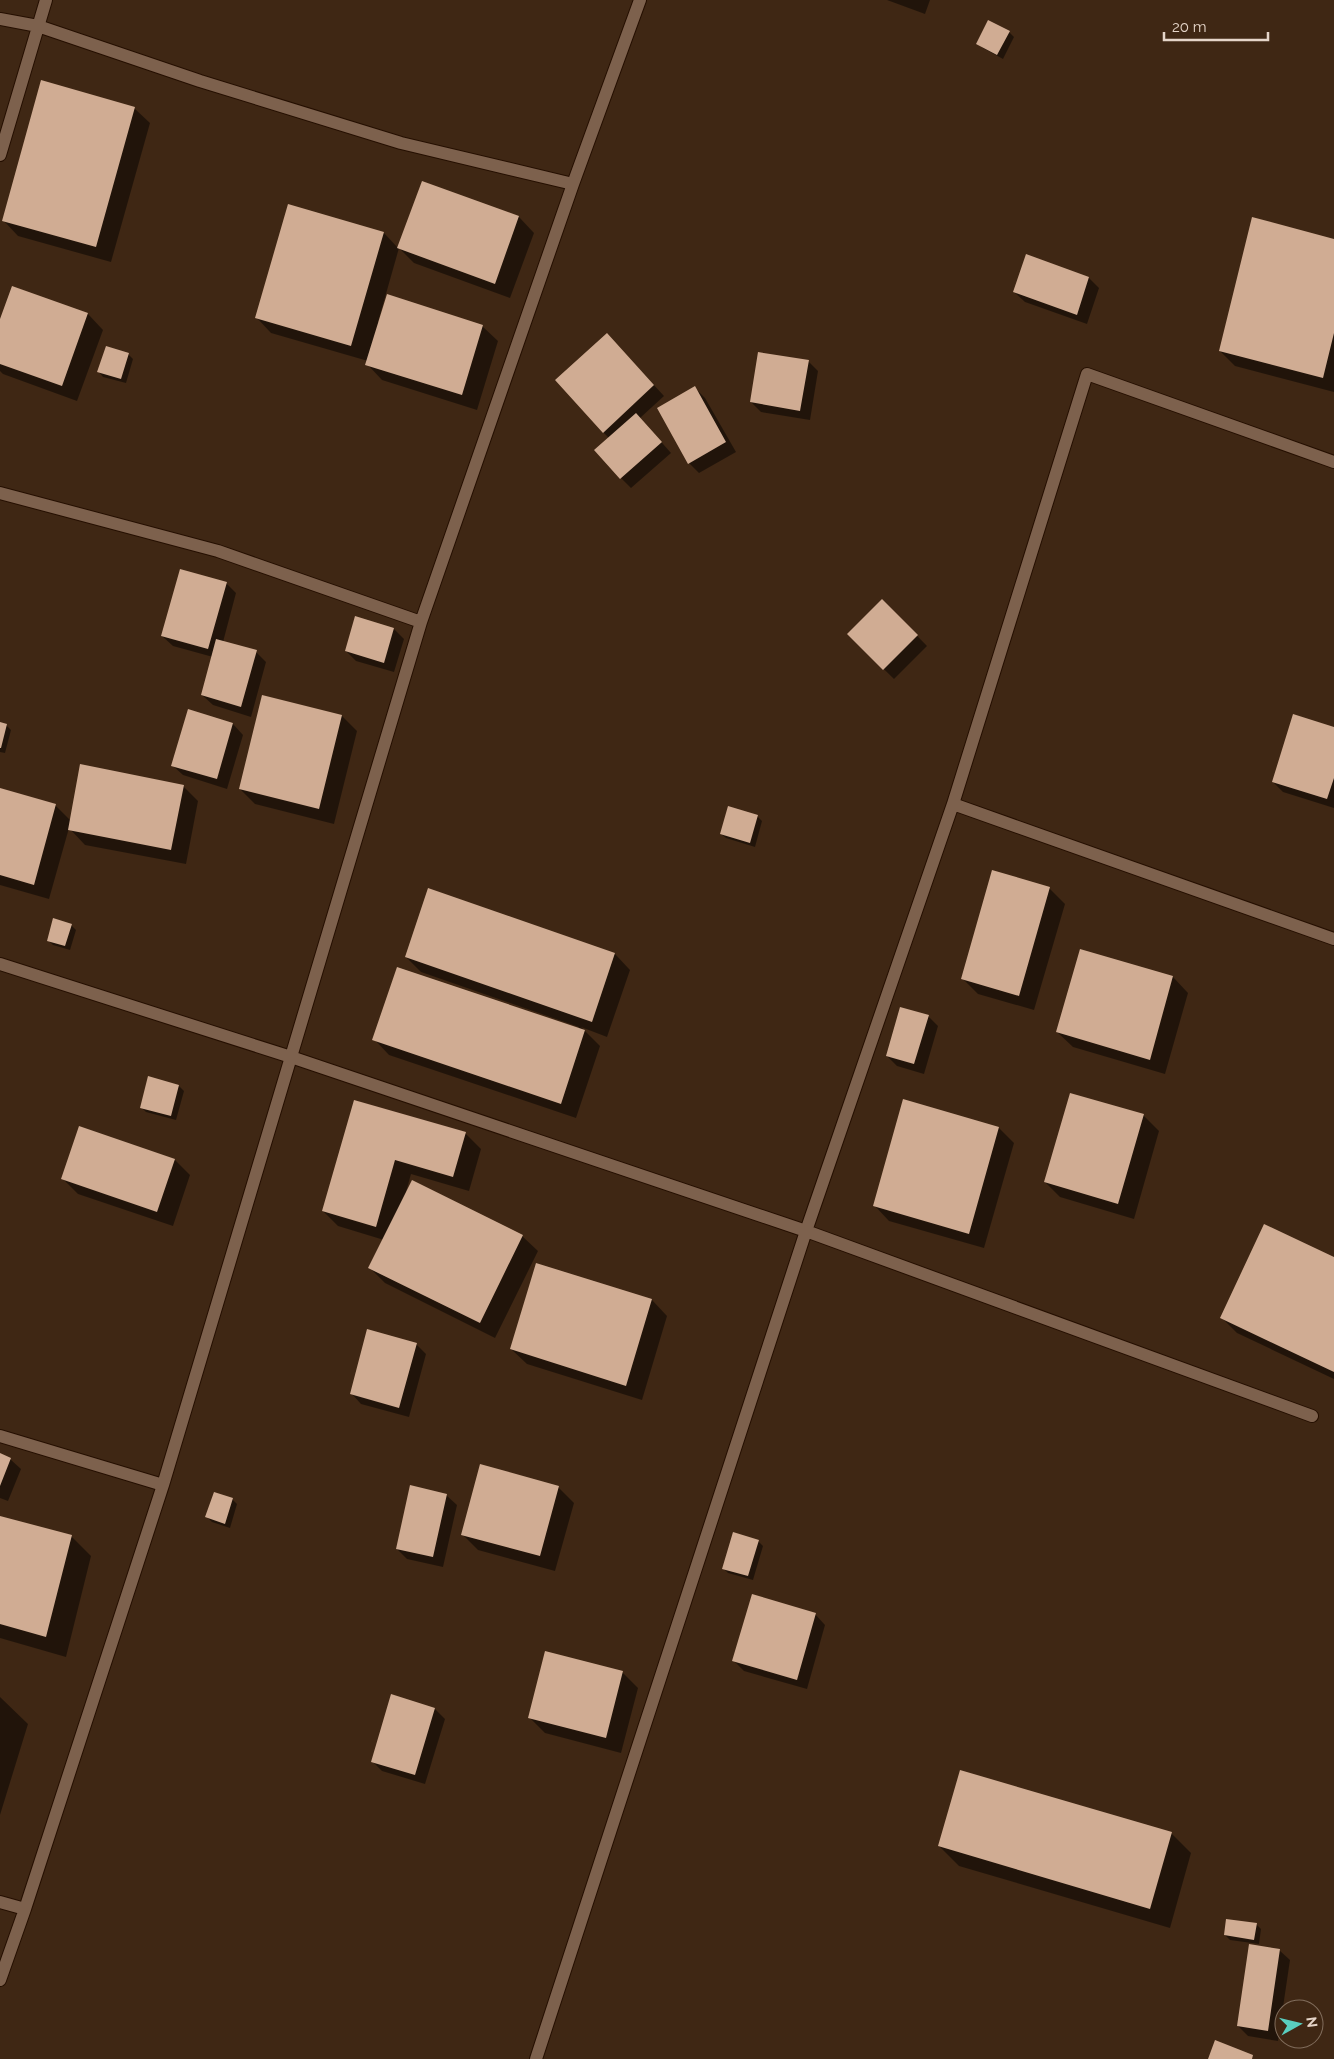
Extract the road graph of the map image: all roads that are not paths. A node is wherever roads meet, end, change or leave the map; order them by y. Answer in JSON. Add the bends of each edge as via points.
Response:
{"nodes":[{"id":1,"x":46,"y":0,"type":"edge"},
{"id":2,"x":640,"y":0,"type":"edge"},
{"id":3,"x":0,"y":19,"type":"edge"},
{"id":4,"x":38,"y":26,"type":"junction"},
{"id":5,"x":0,"y":155,"type":"edge"},
{"id":6,"x":573,"y":184,"type":"junction"},
{"id":7,"x":1334,"y":462,"type":"edge"},
{"id":8,"x":0,"y":493,"type":"edge"},
{"id":9,"x":421,"y":622,"type":"junction"},
{"id":10,"x":953,"y":804,"type":"junction"},
{"id":11,"x":1334,"y":939,"type":"edge"},
{"id":12,"x":0,"y":964,"type":"edge"},
{"id":13,"x":291,"y":1057,"type":"junction"},
{"id":14,"x":806,"y":1231,"type":"junction"},
{"id":15,"x":1312,"y":1416,"type":"dead end"},
{"id":16,"x":0,"y":1436,"type":"edge"},
{"id":17,"x":163,"y":1485,"type":"junction"},
{"id":18,"x":0,"y":1902,"type":"edge"},
{"id":19,"x":25,"y":1909,"type":"junction"},
{"id":20,"x":0,"y":1980,"type":"edge"},
{"id":21,"x":536,"y":2059,"type":"edge"}],
"edges":[{"from":1,"to":4,"type":"street"},
{"from":2,"to":6,"type":"street"},
{"from":3,"to":4,"type":"street"},
{"from":4,"to":5,"type":"street"},
{"from":4,"to":6,"type":"street","via":[[200,81],[401,143]]},
{"from":6,"to":9,"type":"street"},
{"from":7,"to":10,"type":"street","via":[[1087,374]]},
{"from":8,"to":9,"type":"street","via":[[218,550]]},
{"from":9,"to":13,"type":"street"},
{"from":10,"to":11,"type":"street"},
{"from":10,"to":14,"type":"street"},
{"from":12,"to":13,"type":"street"},
{"from":13,"to":14,"type":"street"},
{"from":13,"to":17,"type":"street"},
{"from":14,"to":15,"type":"street"},
{"from":14,"to":21,"type":"street"},
{"from":16,"to":17,"type":"street"},
{"from":17,"to":19,"type":"street"},
{"from":18,"to":19,"type":"street"},
{"from":19,"to":20,"type":"street"}]}
